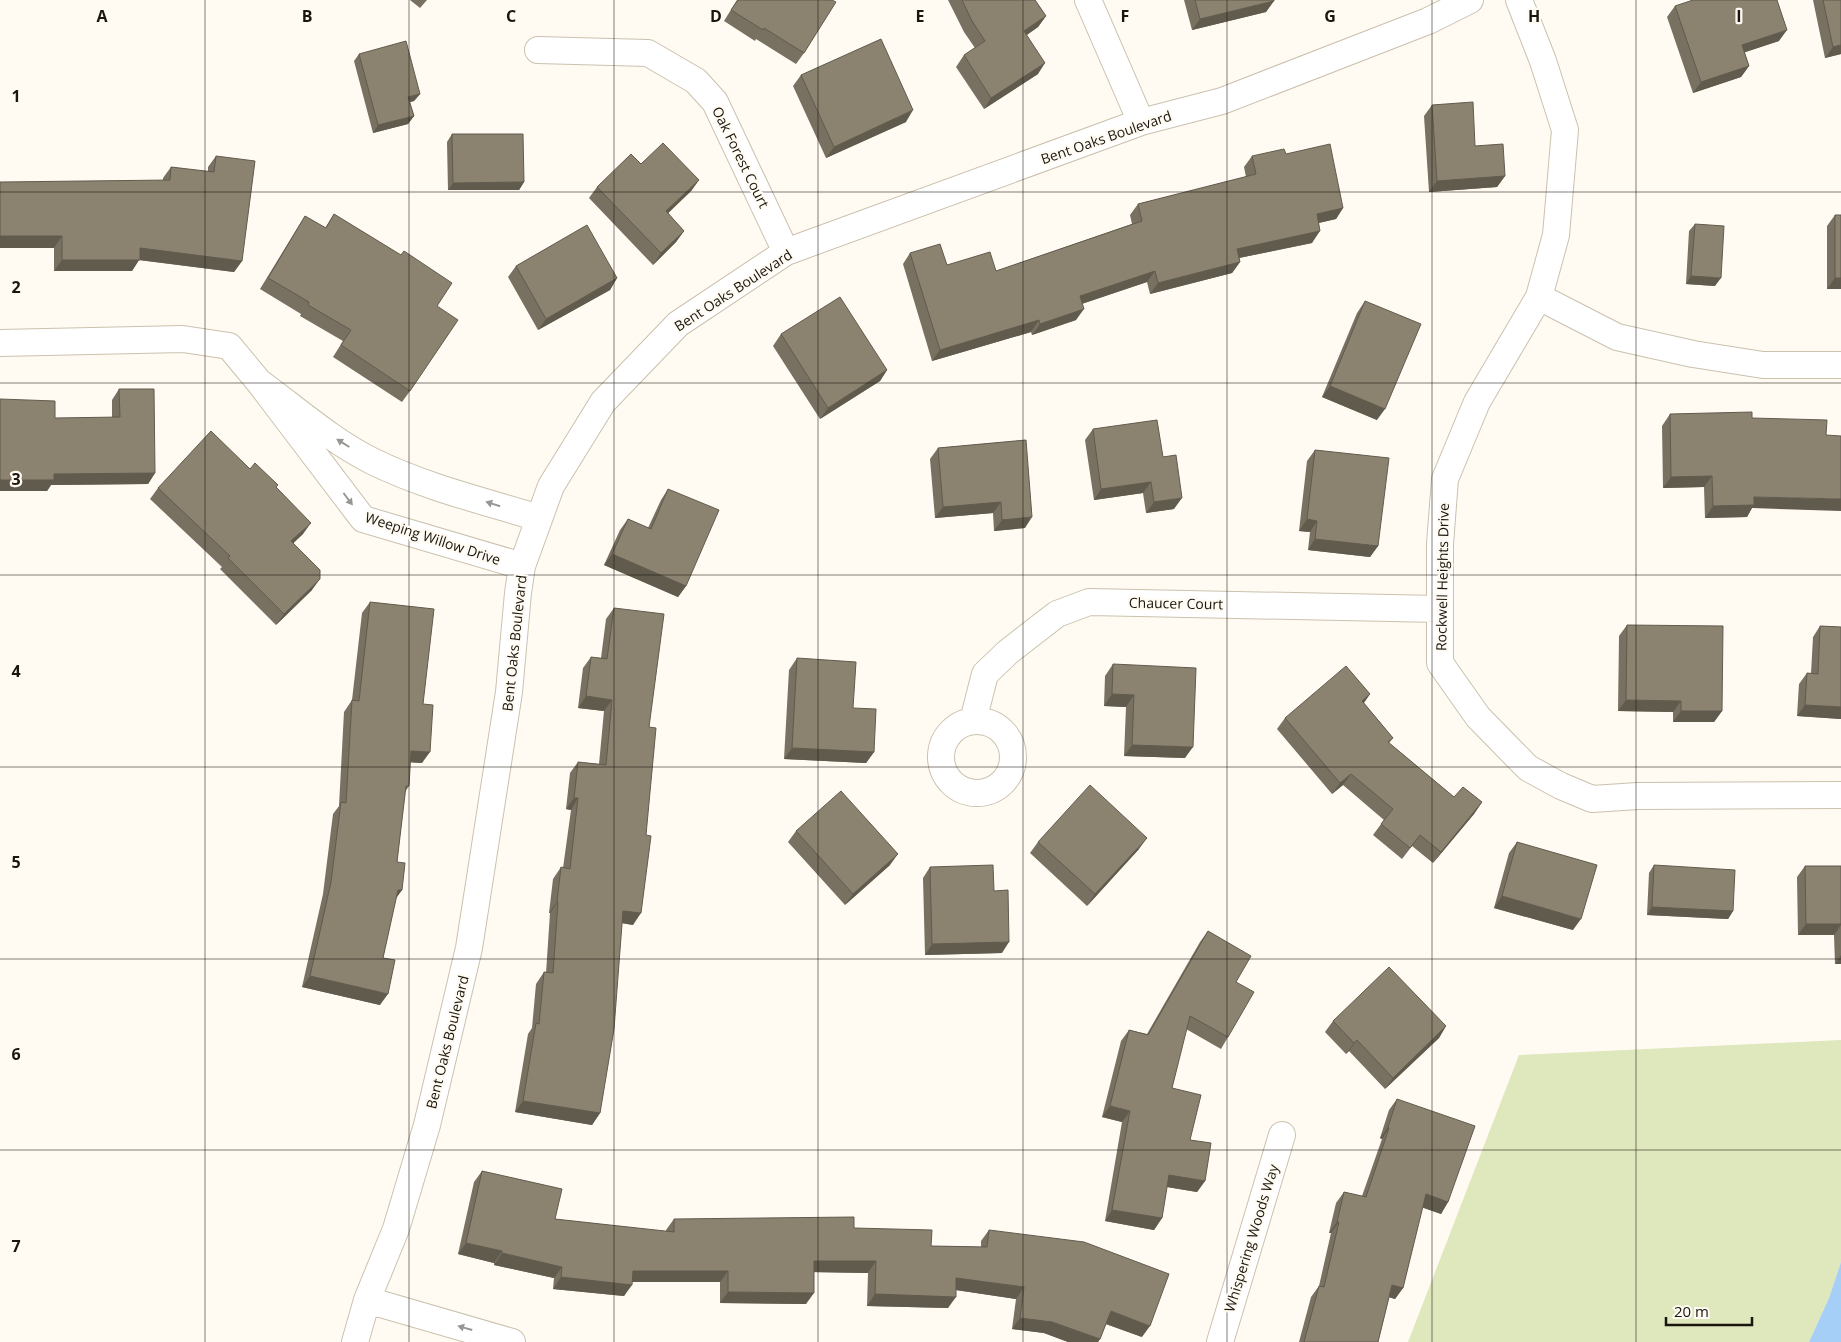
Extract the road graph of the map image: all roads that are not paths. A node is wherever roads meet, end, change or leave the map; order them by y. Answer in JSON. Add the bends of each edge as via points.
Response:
{"nodes":[{"id":1,"x":1088,"y":0,"type":"edge"},
{"id":2,"x":1470,"y":0,"type":"edge"},
{"id":3,"x":1519,"y":0,"type":"edge"},
{"id":4,"x":538,"y":50,"type":"dead end"},
{"id":5,"x":1141,"y":122,"type":"junction"},
{"id":6,"x":786,"y":252,"type":"junction"},
{"id":7,"x":1539,"y":297,"type":"junction"},
{"id":8,"x":0,"y":343,"type":"edge"},
{"id":9,"x":1841,"y":364,"type":"edge"},
{"id":10,"x":260,"y":382,"type":"junction"},
{"id":11,"x":539,"y":518,"type":"junction"},
{"id":12,"x":522,"y":566,"type":"junction"},
{"id":13,"x":1439,"y":609,"type":"junction"},
{"id":14,"x":973,"y":721,"type":"dead end"},
{"id":15,"x":1841,"y":795,"type":"edge"},
{"id":16,"x":1282,"y":1135,"type":"dead end"},
{"id":17,"x":367,"y":1300,"type":"junction"},
{"id":18,"x":355,"y":1342,"type":"edge"},
{"id":19,"x":512,"y":1342,"type":"edge"},
{"id":20,"x":1220,"y":1342,"type":"edge"}],
"edges":[{"from":1,"to":5,"type":"street"},
{"from":2,"to":5,"type":"street","name":"Bent Oaks Boulevard","via":[[1428,21],[1222,101]]},
{"from":3,"to":7,"type":"street","name":"Rockwell Heights Drive","via":[[1543,61],[1564,130],[1556,235]]},
{"from":4,"to":6,"type":"street","name":"Oak Forest Court","via":[[648,53],[696,81],[715,102]]},
{"from":5,"to":6,"type":"street","name":"Bent Oaks Boulevard"},
{"from":6,"to":11,"type":"street","name":"Bent Oaks Boulevard","via":[[678,324],[603,402],[551,486]]},
{"from":7,"to":9,"type":"street","via":[[1617,337],[1763,365]]},
{"from":7,"to":13,"type":"street","name":"Rockwell Heights Drive","via":[[1477,402],[1445,479]]},
{"from":8,"to":10,"type":"street","name":"Weeping Willow Drive","via":[[183,339],[229,346]]},
{"from":11,"to":10,"type":"street","name":"Weeping Willow Drive","one_way":true,"via":[[426,484],[372,461],[339,441]]},
{"from":10,"to":12,"type":"street","name":"Weeping Willow Drive","one_way":true,"via":[[363,519]]},
{"from":11,"to":12,"type":"street","name":"Bent Oaks Boulevard"},
{"from":12,"to":17,"type":"street","name":"Bent Oaks Boulevard","via":[[509,692],[470,948],[427,1125],[396,1229]]},
{"from":13,"to":14,"type":"street","name":"Chaucer Court","via":[[1089,602],[1057,614],[985,674]]},
{"from":13,"to":15,"type":"street","name":"Rockwell Heights Drive","via":[[1440,663],[1478,717],[1528,768],[1561,786],[1592,799]]},
{"from":16,"to":20,"type":"street","name":"Whispering Woods Way"},
{"from":17,"to":18,"type":"street","name":"Bent Oaks Boulevard"},
{"from":19,"to":17,"type":"street","one_way":true}]}
